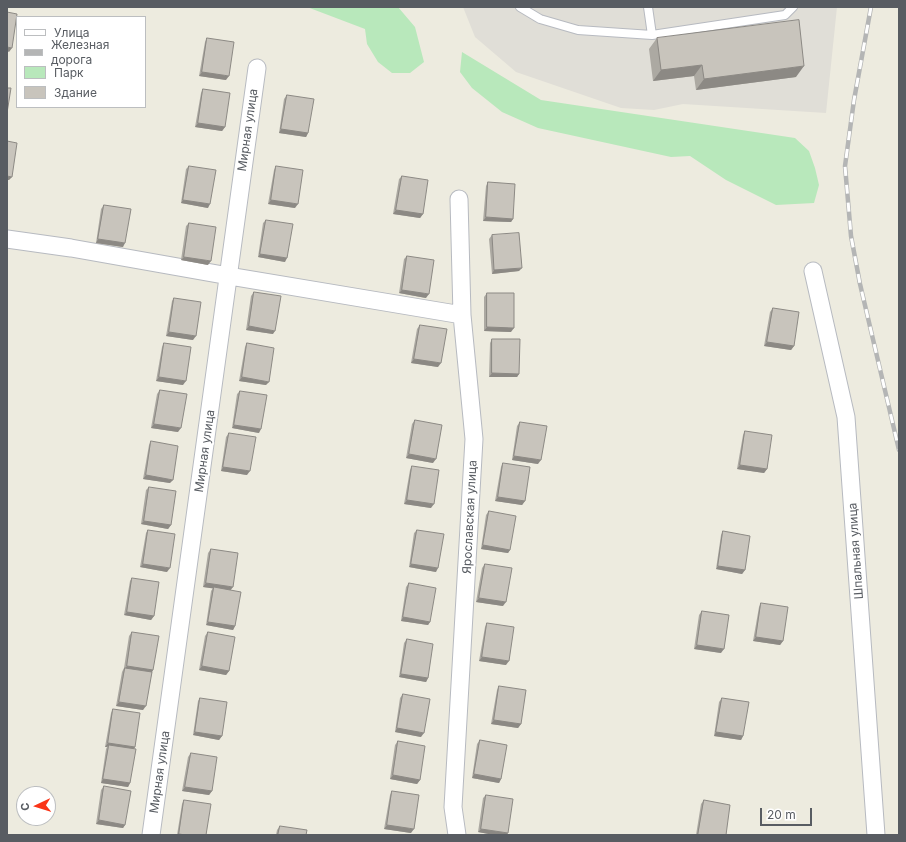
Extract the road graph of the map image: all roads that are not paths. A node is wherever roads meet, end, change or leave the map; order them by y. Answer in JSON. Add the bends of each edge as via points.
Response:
{"nodes":[{"id":1,"x":520,"y":7,"type":"edge"},
{"id":2,"x":648,"y":7,"type":"edge"},
{"id":3,"x":793,"y":7,"type":"edge"},
{"id":4,"x":652,"y":35,"type":"junction"},
{"id":5,"x":257,"y":68,"type":"dead end"},
{"id":6,"x":459,"y":199,"type":"dead end"},
{"id":7,"x":7,"y":239,"type":"edge"},
{"id":8,"x":813,"y":271,"type":"dead end"},
{"id":9,"x":229,"y":276,"type":"junction"},
{"id":10,"x":462,"y":315,"type":"junction"},
{"id":11,"x":151,"y":835,"type":"edge"},
{"id":12,"x":457,"y":835,"type":"edge"},
{"id":13,"x":876,"y":835,"type":"edge"}],
"edges":[{"from":1,"to":4,"type":"lane","via":[[540,19],[578,30]]},
{"from":2,"to":4,"type":"lane"},
{"from":3,"to":4,"type":"lane","via":[[785,16]]},
{"from":5,"to":9,"type":"street","name":"Мирная улица"},
{"from":6,"to":10,"type":"street","name":"Ярославская улица"},
{"from":7,"to":9,"type":"street"},
{"from":8,"to":13,"type":"street","name":"Шпальная улица","via":[[846,417]]},
{"from":9,"to":10,"type":"street"},
{"from":9,"to":11,"type":"street","name":"Мирная улица"},
{"from":10,"to":12,"type":"street","name":"Ярославская улица","via":[[474,438],[453,807]]}]}
